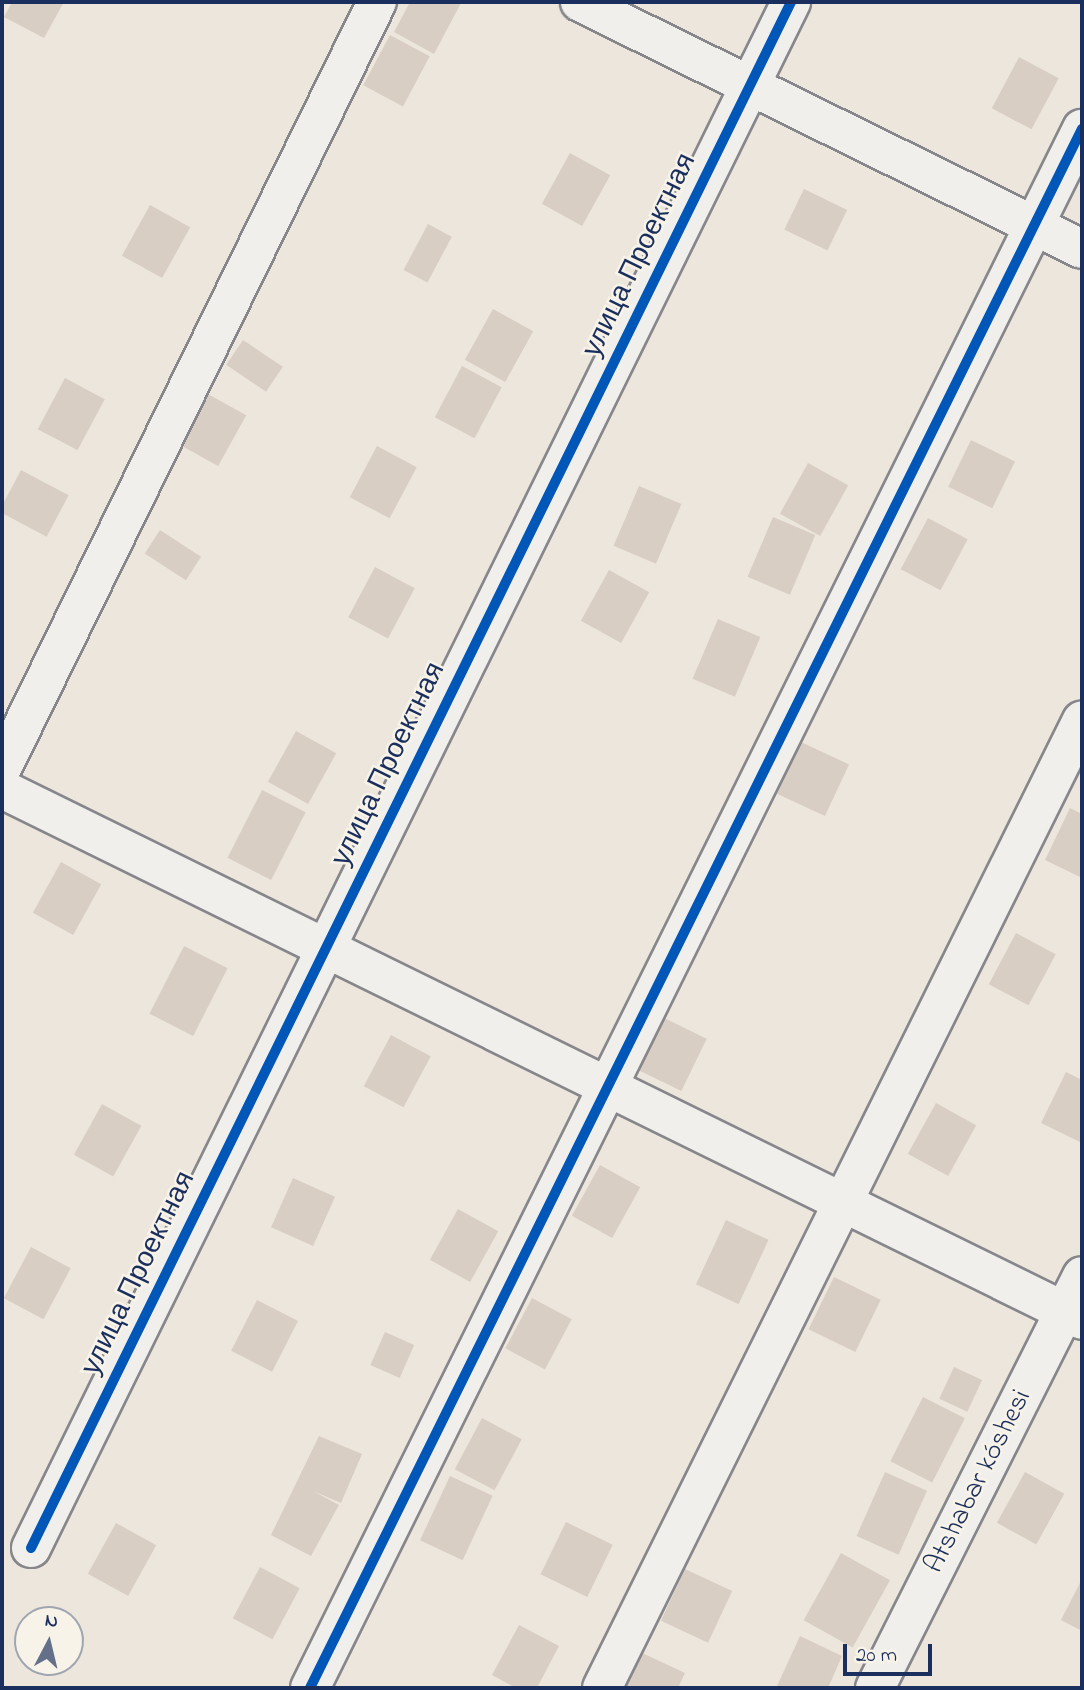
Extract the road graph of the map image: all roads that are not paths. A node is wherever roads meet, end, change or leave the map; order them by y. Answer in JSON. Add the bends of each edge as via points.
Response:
{"nodes":[{"id":1,"x":377,"y":2,"type":"edge"},
{"id":2,"x":580,"y":2,"type":"edge"},
{"id":3,"x":791,"y":2,"type":"edge"},
{"id":4,"x":750,"y":86,"type":"junction"},
{"id":5,"x":1082,"y":129,"type":"edge"},
{"id":6,"x":1036,"y":226,"type":"junction"},
{"id":7,"x":1082,"y":249,"type":"edge"},
{"id":8,"x":1082,"y":720,"type":"edge"},
{"id":9,"x":2,"y":768,"type":"edge"},
{"id":10,"x":2,"y":789,"type":"edge"},
{"id":11,"x":326,"y":948,"type":"junction"},
{"id":12,"x":608,"y":1087,"type":"junction"},
{"id":13,"x":843,"y":1202,"type":"junction"},
{"id":14,"x":1082,"y":1276,"type":"edge"},
{"id":15,"x":1073,"y":1315,"type":"edge"},
{"id":16,"x":31,"y":1548,"type":"dead end"},
{"id":17,"x":310,"y":1688,"type":"edge"},
{"id":18,"x":602,"y":1688,"type":"edge"},
{"id":19,"x":875,"y":1688,"type":"edge"}],
"edges":[{"from":1,"to":9,"type":"street"},
{"from":2,"to":4,"type":"street"},
{"from":3,"to":4,"type":"street","name":"улица Проектная"},
{"from":4,"to":6,"type":"street"},
{"from":4,"to":11,"type":"street","name":"улица Проектная"},
{"from":5,"to":6,"type":"street"},
{"from":6,"to":7,"type":"street"},
{"from":6,"to":12,"type":"street"},
{"from":8,"to":13,"type":"street"},
{"from":10,"to":11,"type":"street"},
{"from":11,"to":12,"type":"street"},
{"from":11,"to":16,"type":"street","name":"улица Проектная"},
{"from":12,"to":13,"type":"street"},
{"from":12,"to":17,"type":"street"},
{"from":13,"to":15,"type":"street"},
{"from":13,"to":18,"type":"street"},
{"from":14,"to":15,"type":"street","name":"Atshabar kóshesi"},
{"from":15,"to":19,"type":"street","name":"Atshabar kóshesi"}]}
